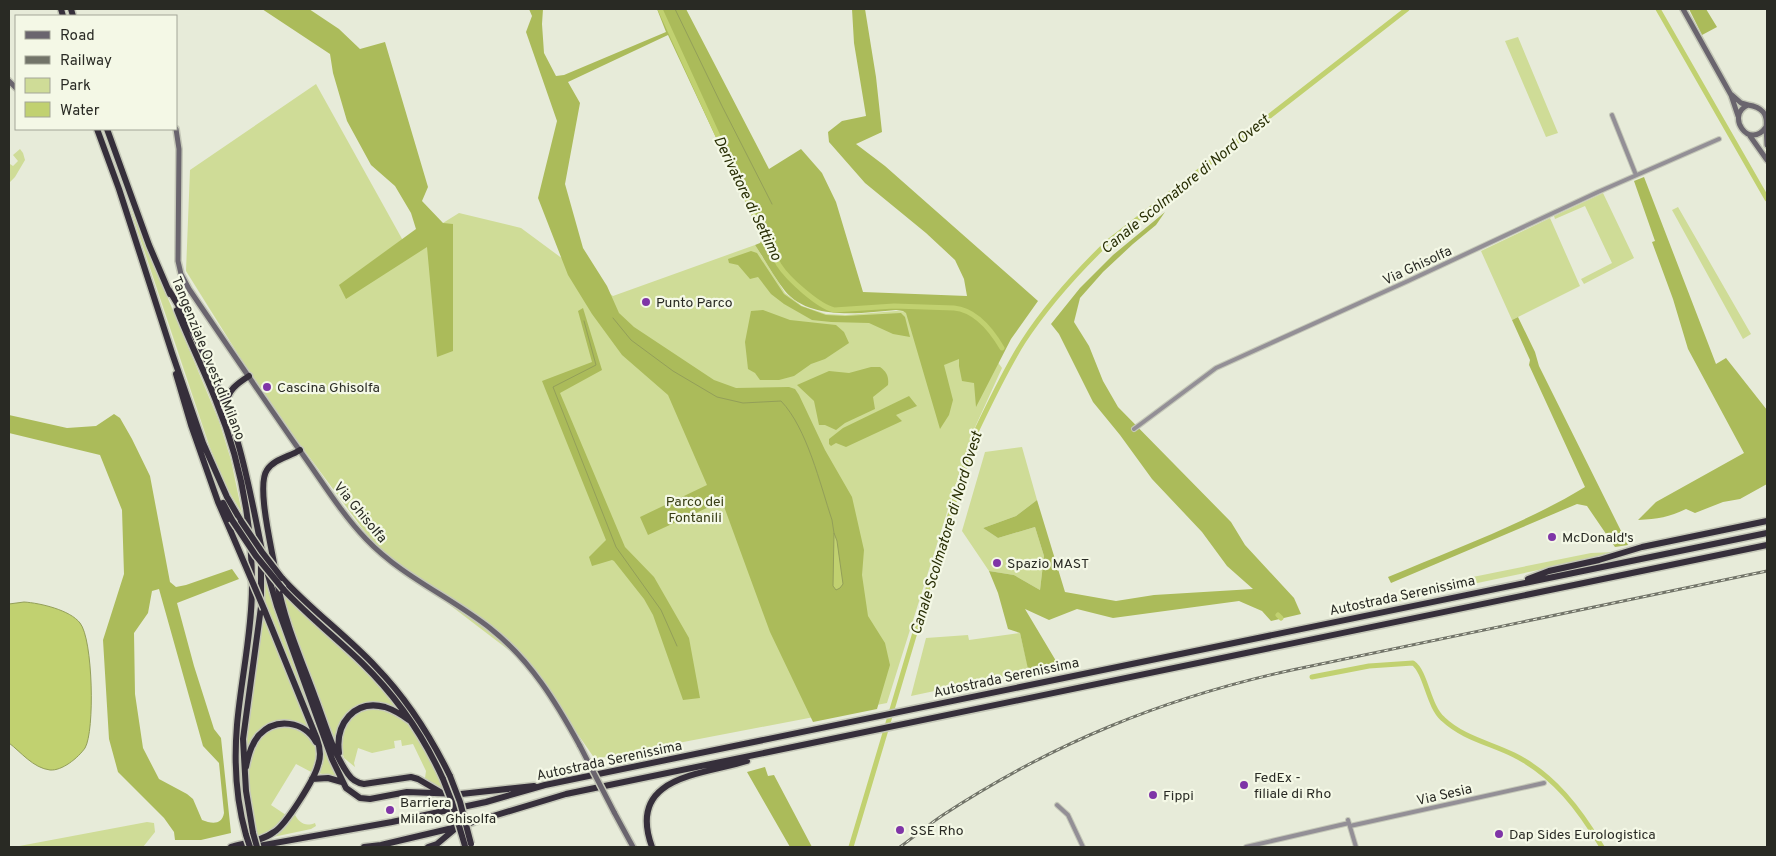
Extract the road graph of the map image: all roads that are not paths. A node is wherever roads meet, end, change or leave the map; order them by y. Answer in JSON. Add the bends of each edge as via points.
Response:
{"nodes":[{"id":1,"x":1683,"y":9,"type":"edge"},
{"id":2,"x":1731,"y":95,"type":"junction"},
{"id":3,"x":1748,"y":105,"type":"junction"},
{"id":4,"x":1612,"y":115,"type":"dead end"},
{"id":5,"x":1738,"y":116,"type":"junction"},
{"id":6,"x":1767,"y":116,"type":"edge"},
{"id":7,"x":1766,"y":127,"type":"edge"},
{"id":8,"x":97,"y":130,"type":"edge"},
{"id":9,"x":107,"y":130,"type":"edge"},
{"id":10,"x":176,"y":130,"type":"edge"},
{"id":11,"x":1750,"y":136,"type":"junction"},
{"id":12,"x":1719,"y":139,"type":"dead end"},
{"id":13,"x":1767,"y":146,"type":"edge"},
{"id":14,"x":1767,"y":160,"type":"edge"},
{"id":15,"x":1636,"y":176,"type":"junction"},
{"id":16,"x":169,"y":290,"type":"junction"},
{"id":17,"x":172,"y":353,"type":"junction"},
{"id":18,"x":249,"y":376,"type":"junction"},
{"id":19,"x":230,"y":420,"type":"junction"},
{"id":20,"x":1134,"y":430,"type":"dead end"},
{"id":21,"x":300,"y":450,"type":"junction"},
{"id":22,"x":212,"y":482,"type":"junction"},
{"id":23,"x":1767,"y":521,"type":"edge"},
{"id":24,"x":1767,"y":533,"type":"edge"},
{"id":25,"x":1767,"y":545,"type":"edge"},
{"id":26,"x":262,"y":550,"type":"junction"},
{"id":27,"x":1510,"y":586,"type":"junction"},
{"id":28,"x":413,"y":722,"type":"junction"},
{"id":29,"x":786,"y":749,"type":"junction"},
{"id":30,"x":320,"y":750,"type":"junction"},
{"id":31,"x":339,"y":757,"type":"junction"},
{"id":32,"x":245,"y":775,"type":"junction"},
{"id":33,"x":446,"y":778,"type":"junction"},
{"id":34,"x":312,"y":779,"type":"junction"},
{"id":35,"x":342,"y":782,"type":"junction"},
{"id":36,"x":1544,"y":783,"type":"dead end"},
{"id":37,"x":546,"y":785,"type":"junction"},
{"id":38,"x":445,"y":794,"type":"junction"},
{"id":39,"x":1057,"y":805,"type":"dead end"},
{"id":40,"x":1349,"y":823,"type":"junction"},
{"id":41,"x":457,"y":828,"type":"junction"},
{"id":42,"x":249,"y":834,"type":"junction"},
{"id":43,"x":436,"y":846,"type":"edge"},
{"id":44,"x":468,"y":846,"type":"edge"},
{"id":45,"x":231,"y":847,"type":"edge"},
{"id":46,"x":250,"y":847,"type":"edge"},
{"id":47,"x":257,"y":847,"type":"edge"},
{"id":48,"x":364,"y":847,"type":"edge"},
{"id":49,"x":428,"y":847,"type":"edge"},
{"id":50,"x":633,"y":847,"type":"edge"},
{"id":51,"x":652,"y":847,"type":"edge"},
{"id":52,"x":1083,"y":847,"type":"edge"},
{"id":53,"x":1246,"y":847,"type":"edge"},
{"id":54,"x":1356,"y":847,"type":"edge"}],
"edges":[{"from":1,"to":2,"type":"street"},
{"from":2,"to":3,"type":"street"},
{"from":2,"to":5,"type":"street"},
{"from":3,"to":5,"type":"street"},
{"from":3,"to":6,"type":"street","via":[[1760,108]]},
{"from":4,"to":15,"type":"street"},
{"from":5,"to":11,"type":"street","via":[[1742,128]]},
{"from":6,"to":7,"type":"street"},
{"from":7,"to":11,"type":"street","via":[[1759,134]]},
{"from":7,"to":13,"type":"street"},
{"from":8,"to":17,"type":"highway","name":"Tangenziale Ovest di Milano","via":[[145,264]]},
{"from":9,"to":16,"type":"highway","name":"Tangenziale Ovest di Milano"},
{"from":10,"to":18,"type":"street","name":"Via Ghisolfa","via":[[179,149],[178,261],[181,274]]},
{"from":11,"to":14,"type":"street"},
{"from":12,"to":15,"type":"street","name":"Via Ghisolfa"},
{"from":15,"to":20,"type":"street","name":"Via Ghisolfa","via":[[1216,368]]},
{"from":16,"to":19,"type":"highway","via":[[194,335]]},
{"from":16,"to":42,"type":"highway","name":"Tangenziale Ovest di Milano","via":[[223,420],[234,454],[248,525],[252,585],[249,647],[237,726],[236,768],[239,800]]},
{"from":17,"to":22,"type":"highway","via":[[185,407]]},
{"from":17,"to":33,"type":"highway","name":"Tangenziale Ovest di Milano","bridge":true,"via":[[211,463],[241,521],[282,578],[396,690],[424,726]]},
{"from":18,"to":19,"type":"highway","via":[[228,395]]},
{"from":18,"to":21,"type":"street","name":"Via Ghisolfa"},
{"from":19,"to":26,"type":"highway"},
{"from":21,"to":31,"type":"highway","via":[[275,462],[267,470],[263,494],[282,605]]},
{"from":21,"to":50,"type":"street","name":"Via Ghisolfa","bridge":true,"via":[[356,527],[379,551],[404,572],[480,621],[521,656],[545,687],[580,746]]},
{"from":22,"to":28,"type":"highway","bridge":true,"via":[[232,520],[283,589],[372,674]]},
{"from":22,"to":30,"type":"highway","bridge":true,"via":[[318,738]]},
{"from":23,"to":27,"type":"highway","via":[[1634,549],[1549,571]]},
{"from":24,"to":27,"type":"highway","name":"Autostrada Serenissima"},
{"from":25,"to":29,"type":"highway","name":"Autostrada Serenissima"},
{"from":26,"to":32,"type":"highway","via":[[261,607],[243,739]]},
{"from":26,"to":35,"type":"highway","via":[[274,597]]},
{"from":27,"to":37,"type":"highway","name":"Autostrada Serenissima"},
{"from":28,"to":31,"type":"highway","via":[[383,707],[357,709],[340,729]]},
{"from":28,"to":33,"type":"highway"},
{"from":29,"to":41,"type":"highway","name":"Autostrada Serenissima","via":[[550,798]]},
{"from":29,"to":51,"type":"highway","via":[[687,776],[664,787],[653,800],[647,815]]},
{"from":30,"to":32,"type":"highway","via":[[300,727],[289,724],[274,726],[255,741]]},
{"from":30,"to":34,"type":"highway","via":[[319,764]]},
{"from":31,"to":38,"type":"highway","via":[[351,778],[360,784],[411,777]]},
{"from":32,"to":42,"type":"highway"},
{"from":33,"to":44,"type":"highway","bridge":true,"via":[[460,802]]},
{"from":34,"to":35,"type":"highway","via":[[328,778]]},
{"from":34,"to":45,"type":"highway","via":[[279,829],[266,837]]},
{"from":35,"to":38,"type":"highway","via":[[360,798],[407,792]]},
{"from":36,"to":40,"type":"street","name":"Via Sesia"},
{"from":37,"to":38,"type":"highway"},
{"from":37,"to":46,"type":"highway","name":"Autostrada Serenissima","via":[[402,820]]},
{"from":39,"to":52,"type":"street","via":[[1068,815]]},
{"from":40,"to":53,"type":"street","name":"Via Sesia"},
{"from":40,"to":54,"type":"street"},
{"from":41,"to":43,"type":"highway"},
{"from":41,"to":48,"type":"highway","name":"Autostrada Serenissima"},
{"from":42,"to":46,"type":"highway","bridge":true},
{"from":42,"to":47,"type":"highway","bridge":true},
{"from":43,"to":49,"type":"highway"}]}
